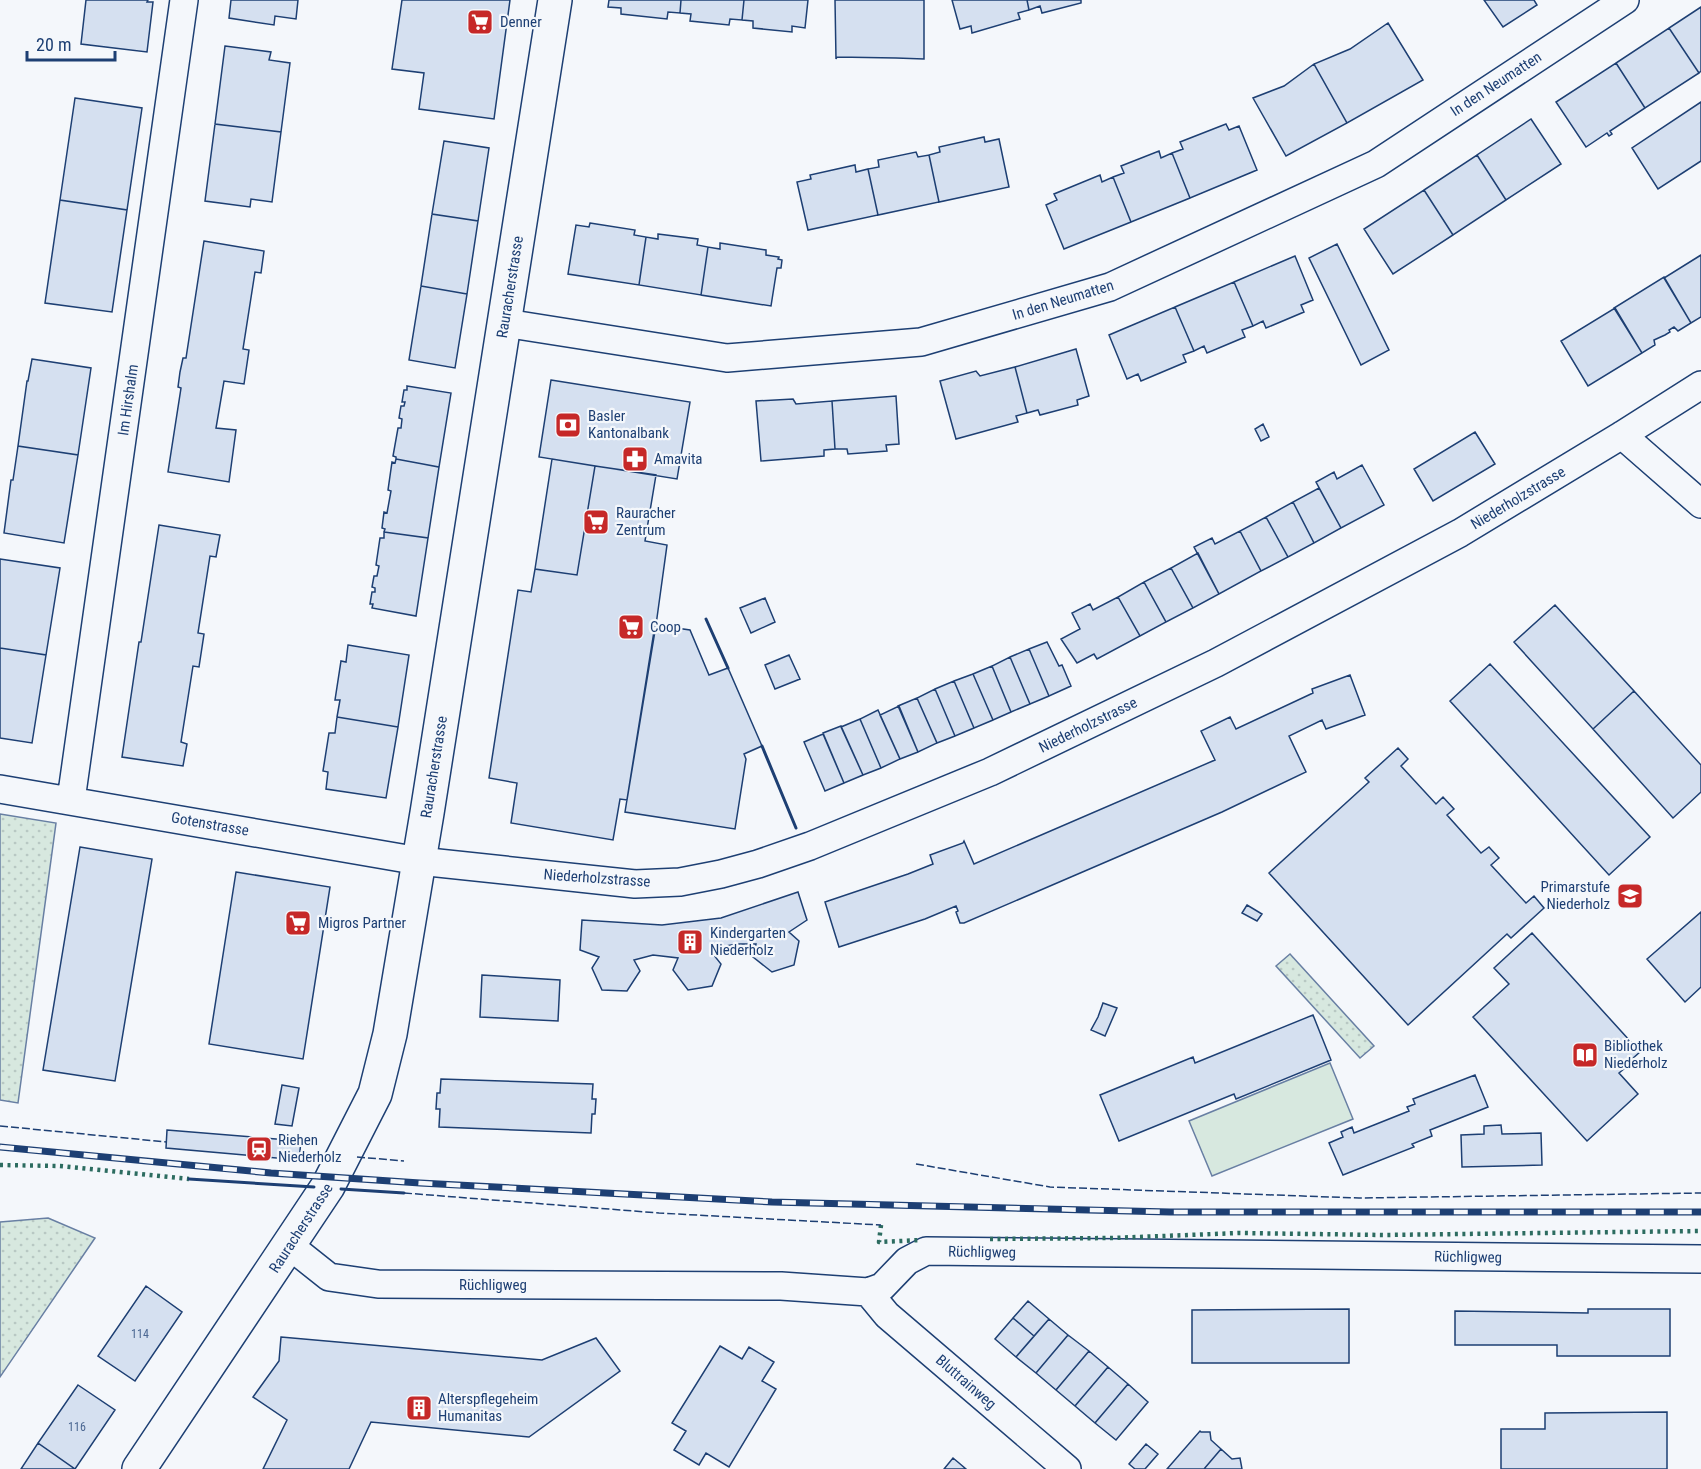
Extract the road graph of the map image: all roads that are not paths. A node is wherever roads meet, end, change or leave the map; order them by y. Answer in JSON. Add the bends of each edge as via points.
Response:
{"nodes":[{"id":1,"x":184,"y":0,"type":"edge"},
{"id":2,"x":555,"y":0,"type":"edge"},
{"id":3,"x":1624,"y":0,"type":"edge"},
{"id":4,"x":505,"y":323,"type":"junction"},
{"id":5,"x":1701,"y":385,"type":"edge"},
{"id":6,"x":1622,"y":435,"type":"junction"},
{"id":7,"x":1701,"y":504,"type":"edge"},
{"id":8,"x":0,"y":789,"type":"edge"},
{"id":9,"x":71,"y":800,"type":"junction"},
{"id":10,"x":419,"y":861,"type":"junction"},
{"id":11,"x":290,"y":1246,"type":"junction"},
{"id":12,"x":1701,"y":1259,"type":"edge"},
{"id":13,"x":868,"y":1292,"type":"junction"},
{"id":14,"x":139,"y":1469,"type":"edge"},
{"id":15,"x":1067,"y":1469,"type":"edge"}],
"edges":[{"from":1,"to":9,"type":"street","name":"Im Hirshalm"},
{"from":2,"to":4,"type":"street","name":"Rauracherstrasse"},
{"from":3,"to":4,"type":"street","name":"In den Neumatten","via":[[1376,164],[1110,287],[921,342],[727,358]]},
{"from":4,"to":10,"type":"street","name":"Rauracherstrasse"},
{"from":5,"to":6,"type":"street","name":"Niederholzstrasse"},
{"from":6,"to":7,"type":"street"},
{"from":6,"to":10,"type":"street","name":"Niederholzstrasse","via":[[1460,533],[1216,663],[990,772],[808,847],[721,874],[680,882],[635,884]]},
{"from":8,"to":9,"type":"street","name":"Gotenstrasse"},
{"from":9,"to":10,"type":"street","name":"Gotenstrasse"},
{"from":10,"to":11,"type":"street","name":"Rauracherstrasse","via":[[388,1044],[375,1094],[328,1186]]},
{"from":11,"to":13,"type":"street","name":"Rüchligweg","via":[[329,1277],[378,1284],[781,1286]]},
{"from":11,"to":14,"type":"street","name":"Rauracherstrasse"},
{"from":12,"to":13,"type":"street","name":"Rüchligweg","via":[[926,1251],[907,1261],[882,1287]]},
{"from":13,"to":15,"type":"street","name":"Bluttrainweg","via":[[887,1315]]}]}
